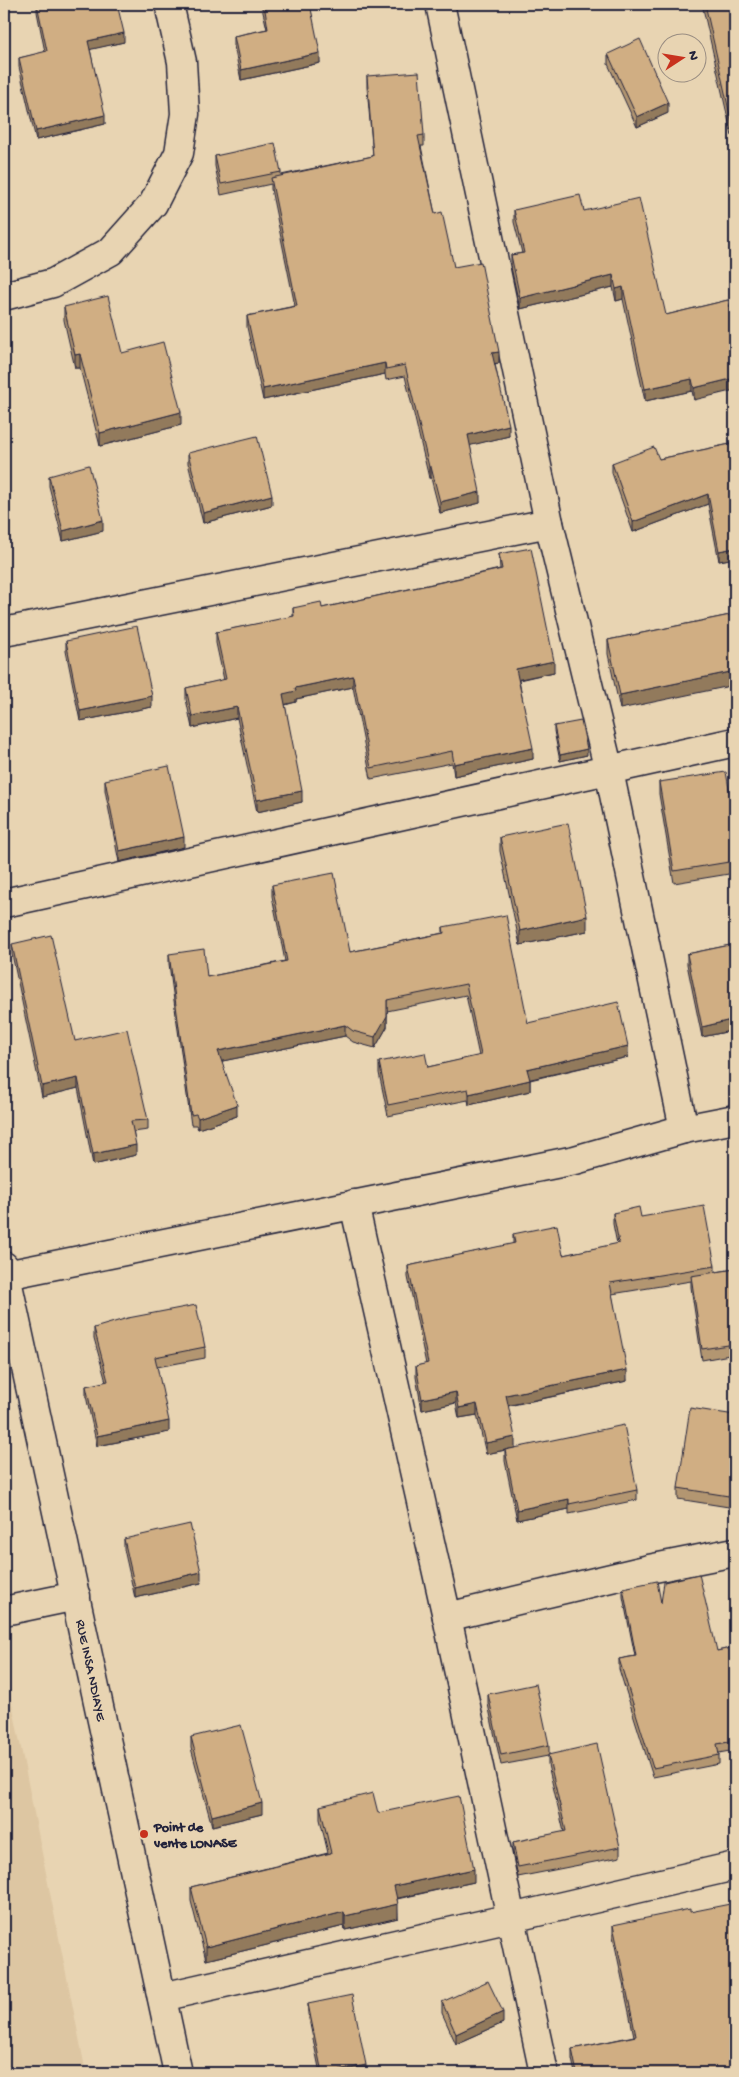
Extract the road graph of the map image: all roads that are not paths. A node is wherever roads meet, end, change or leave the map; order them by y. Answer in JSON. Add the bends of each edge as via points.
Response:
{"nodes":[{"id":1,"x":169,"y":4,"type":"edge"},
{"id":2,"x":440,"y":4,"type":"edge"},
{"id":3,"x":4,"y":296,"type":"edge"},
{"id":4,"x":549,"y":523,"type":"junction"},
{"id":5,"x":4,"y":632,"type":"edge"},
{"id":6,"x":735,"y":742,"type":"edge"},
{"id":7,"x":609,"y":771,"type":"junction"},
{"id":8,"x":4,"y":902,"type":"edge"},
{"id":9,"x":735,"y":1119,"type":"edge"},
{"id":10,"x":684,"y":1129,"type":"junction"},
{"id":11,"x":354,"y":1204,"type":"junction"},
{"id":12,"x":5,"y":1270,"type":"edge"},
{"id":13,"x":735,"y":1552,"type":"edge"},
{"id":14,"x":76,"y":1596,"type":"junction"},
{"id":15,"x":4,"y":1611,"type":"edge"},
{"id":16,"x":447,"y":1617,"type":"junction"},
{"id":17,"x":735,"y":1866,"type":"edge"},
{"id":18,"x":511,"y":1918,"type":"junction"},
{"id":19,"x":162,"y":1997,"type":"junction"},
{"id":20,"x":178,"y":2073,"type":"edge"},
{"id":21,"x":544,"y":2073,"type":"edge"}],
"edges":[{"from":1,"to":3,"type":"street","via":[[182,62],[185,114],[179,153],[153,204],[111,251],[52,283]]},
{"from":2,"to":4,"type":"street"},
{"from":4,"to":5,"type":"street"},
{"from":4,"to":7,"type":"street"},
{"from":6,"to":7,"type":"street"},
{"from":7,"to":8,"type":"street"},
{"from":7,"to":10,"type":"street"},
{"from":9,"to":10,"type":"street"},
{"from":10,"to":11,"type":"street","via":[[575,1160]]},
{"from":11,"to":12,"type":"street"},
{"from":11,"to":16,"type":"street"},
{"from":12,"to":14,"type":"street","name":"RUE INSA NDIAYE"},
{"from":13,"to":16,"type":"street","via":[[649,1568]]},
{"from":14,"to":15,"type":"street"},
{"from":14,"to":19,"type":"street","name":"RUE INSA NDIAYE"},
{"from":16,"to":18,"type":"street"},
{"from":17,"to":18,"type":"street"},
{"from":18,"to":19,"type":"street"},
{"from":18,"to":21,"type":"street"},
{"from":19,"to":20,"type":"street","name":"RUE INSA NDIAYE"}]}
